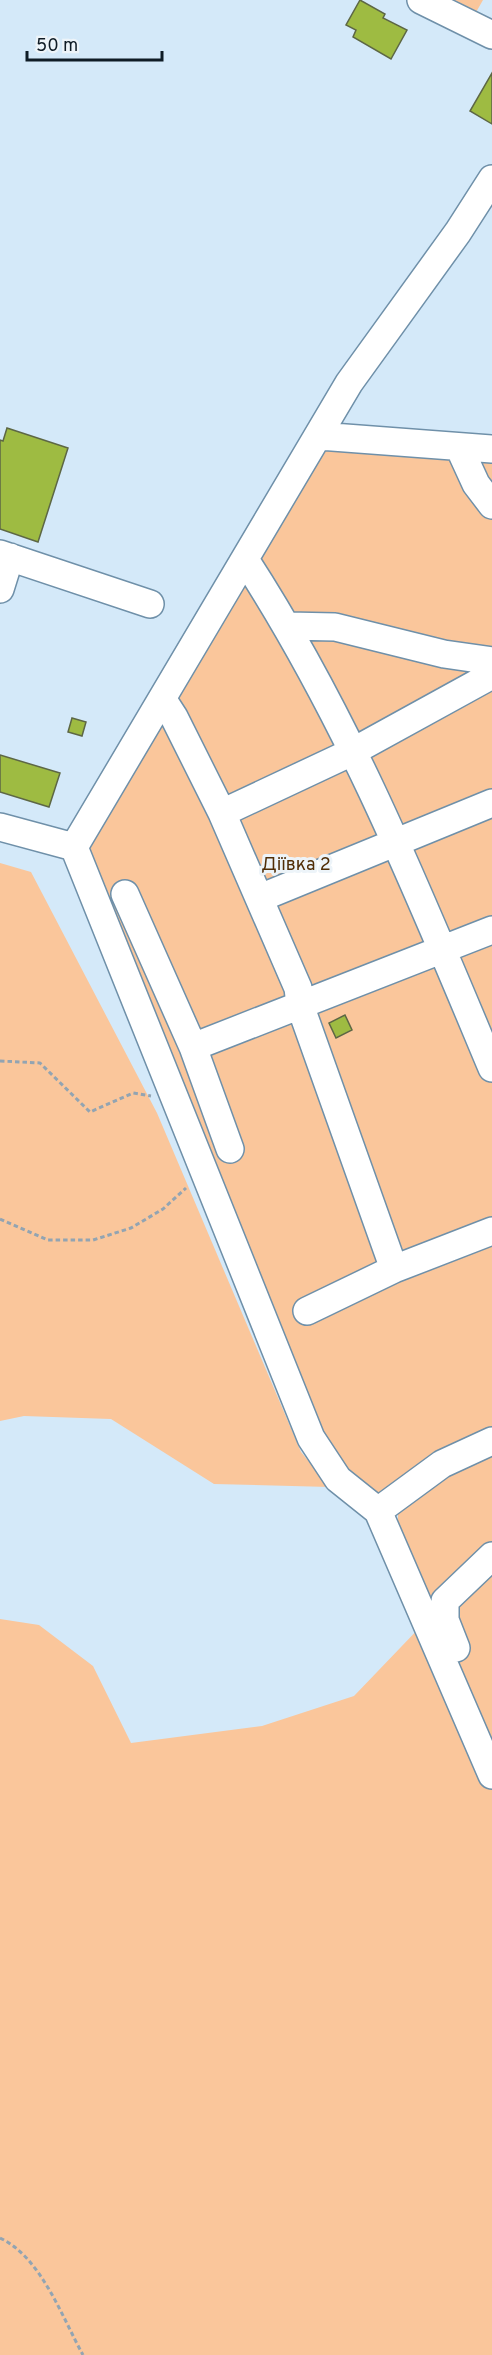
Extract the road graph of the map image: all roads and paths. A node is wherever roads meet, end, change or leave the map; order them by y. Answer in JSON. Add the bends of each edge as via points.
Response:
{"nodes":[{"id":1,"x":421,"y":0,"type":"edge"},
{"id":2,"x":492,"y":35,"type":"edge"},
{"id":3,"x":492,"y":179,"type":"edge"},
{"id":4,"x":319,"y":436,"type":"junction"},
{"id":5,"x":459,"y":447,"type":"junction"},
{"id":6,"x":492,"y":449,"type":"edge"},
{"id":7,"x":492,"y":504,"type":"edge"},
{"id":8,"x":5,"y":556,"type":"edge"},
{"id":9,"x":246,"y":561,"type":"junction"},
{"id":10,"x":0,"y":589,"type":"edge"},
{"id":11,"x":150,"y":604,"type":"dead end"},
{"id":12,"x":288,"y":626,"type":"junction"},
{"id":13,"x":492,"y":661,"type":"edge"},
{"id":14,"x":492,"y":675,"type":"edge"},
{"id":15,"x":163,"y":700,"type":"junction"},
{"id":16,"x":352,"y":753,"type":"junction"},
{"id":17,"x":492,"y":803,"type":"edge"},
{"id":18,"x":222,"y":813,"type":"junction"},
{"id":19,"x":0,"y":827,"type":"edge"},
{"id":20,"x":397,"y":841,"type":"junction"},
{"id":21,"x":74,"y":847,"type":"junction"},
{"id":22,"x":124,"y":894,"type":"dead end"},
{"id":23,"x":260,"y":898,"type":"junction"},
{"id":24,"x":492,"y":930,"type":"edge"},
{"id":25,"x":442,"y":950,"type":"junction"},
{"id":26,"x":300,"y":1005,"type":"junction"},
{"id":27,"x":193,"y":1047,"type":"junction"},
{"id":28,"x":0,"y":1061,"type":"edge"},
{"id":29,"x":492,"y":1068,"type":"edge"},
{"id":30,"x":177,"y":1099,"type":"junction"},
{"id":31,"x":230,"y":1149,"type":"dead end"},
{"id":32,"x":205,"y":1171,"type":"junction"},
{"id":33,"x":0,"y":1219,"type":"edge"},
{"id":34,"x":492,"y":1231,"type":"edge"},
{"id":35,"x":394,"y":1269,"type":"junction"},
{"id":36,"x":307,"y":1311,"type":"dead end"},
{"id":37,"x":492,"y":1441,"type":"edge"},
{"id":38,"x":378,"y":1510,"type":"junction"},
{"id":39,"x":492,"y":1556,"type":"edge"},
{"id":40,"x":492,"y":1738,"type":"edge"},
{"id":41,"x":492,"y":1775,"type":"edge"},
{"id":42,"x":0,"y":2238,"type":"edge"},
{"id":43,"x":83,"y":2355,"type":"edge"}],
"edges":[{"from":1,"to":2,"type":"street"},
{"from":3,"to":4,"type":"street","via":[[349,383]]},
{"from":4,"to":5,"type":"street"},
{"from":4,"to":9,"type":"street"},
{"from":5,"to":6,"type":"street"},
{"from":5,"to":7,"type":"street","via":[[476,484]]},
{"from":8,"to":10,"type":"street"},
{"from":8,"to":11,"type":"street"},
{"from":9,"to":12,"type":"street"},
{"from":9,"to":15,"type":"street"},
{"from":12,"to":13,"type":"street","via":[[335,627],[444,654]]},
{"from":12,"to":16,"type":"street"},
{"from":14,"to":16,"type":"street"},
{"from":15,"to":18,"type":"street"},
{"from":15,"to":21,"type":"street"},
{"from":16,"to":18,"type":"street"},
{"from":16,"to":20,"type":"street"},
{"from":17,"to":20,"type":"street"},
{"from":18,"to":23,"type":"street"},
{"from":19,"to":21,"type":"street"},
{"from":20,"to":23,"type":"street"},
{"from":20,"to":25,"type":"street"},
{"from":21,"to":30,"type":"street"},
{"from":22,"to":27,"type":"street"},
{"from":23,"to":26,"type":"street","via":[[298,988]]},
{"from":24,"to":25,"type":"street"},
{"from":25,"to":26,"type":"street"},
{"from":25,"to":29,"type":"street"},
{"from":26,"to":27,"type":"street"},
{"from":26,"to":35,"type":"street"},
{"from":27,"to":31,"type":"street"},
{"from":28,"to":30,"type":"path","via":[[40,1063],[90,1112],[133,1093]]},
{"from":30,"to":32,"type":"street"},
{"from":32,"to":33,"type":"path","via":[[163,1209],[131,1228],[93,1240],[48,1240]]},
{"from":32,"to":38,"type":"street","via":[[311,1438],[338,1479]]},
{"from":34,"to":35,"type":"street"},
{"from":35,"to":36,"type":"street"},
{"from":37,"to":38,"type":"street","via":[[442,1464]]},
{"from":38,"to":41,"type":"street"},
{"from":39,"to":40,"type":"street","via":[[445,1601],[445,1620]]},
{"from":42,"to":43,"type":"path","via":[[34,2265]]}]}
